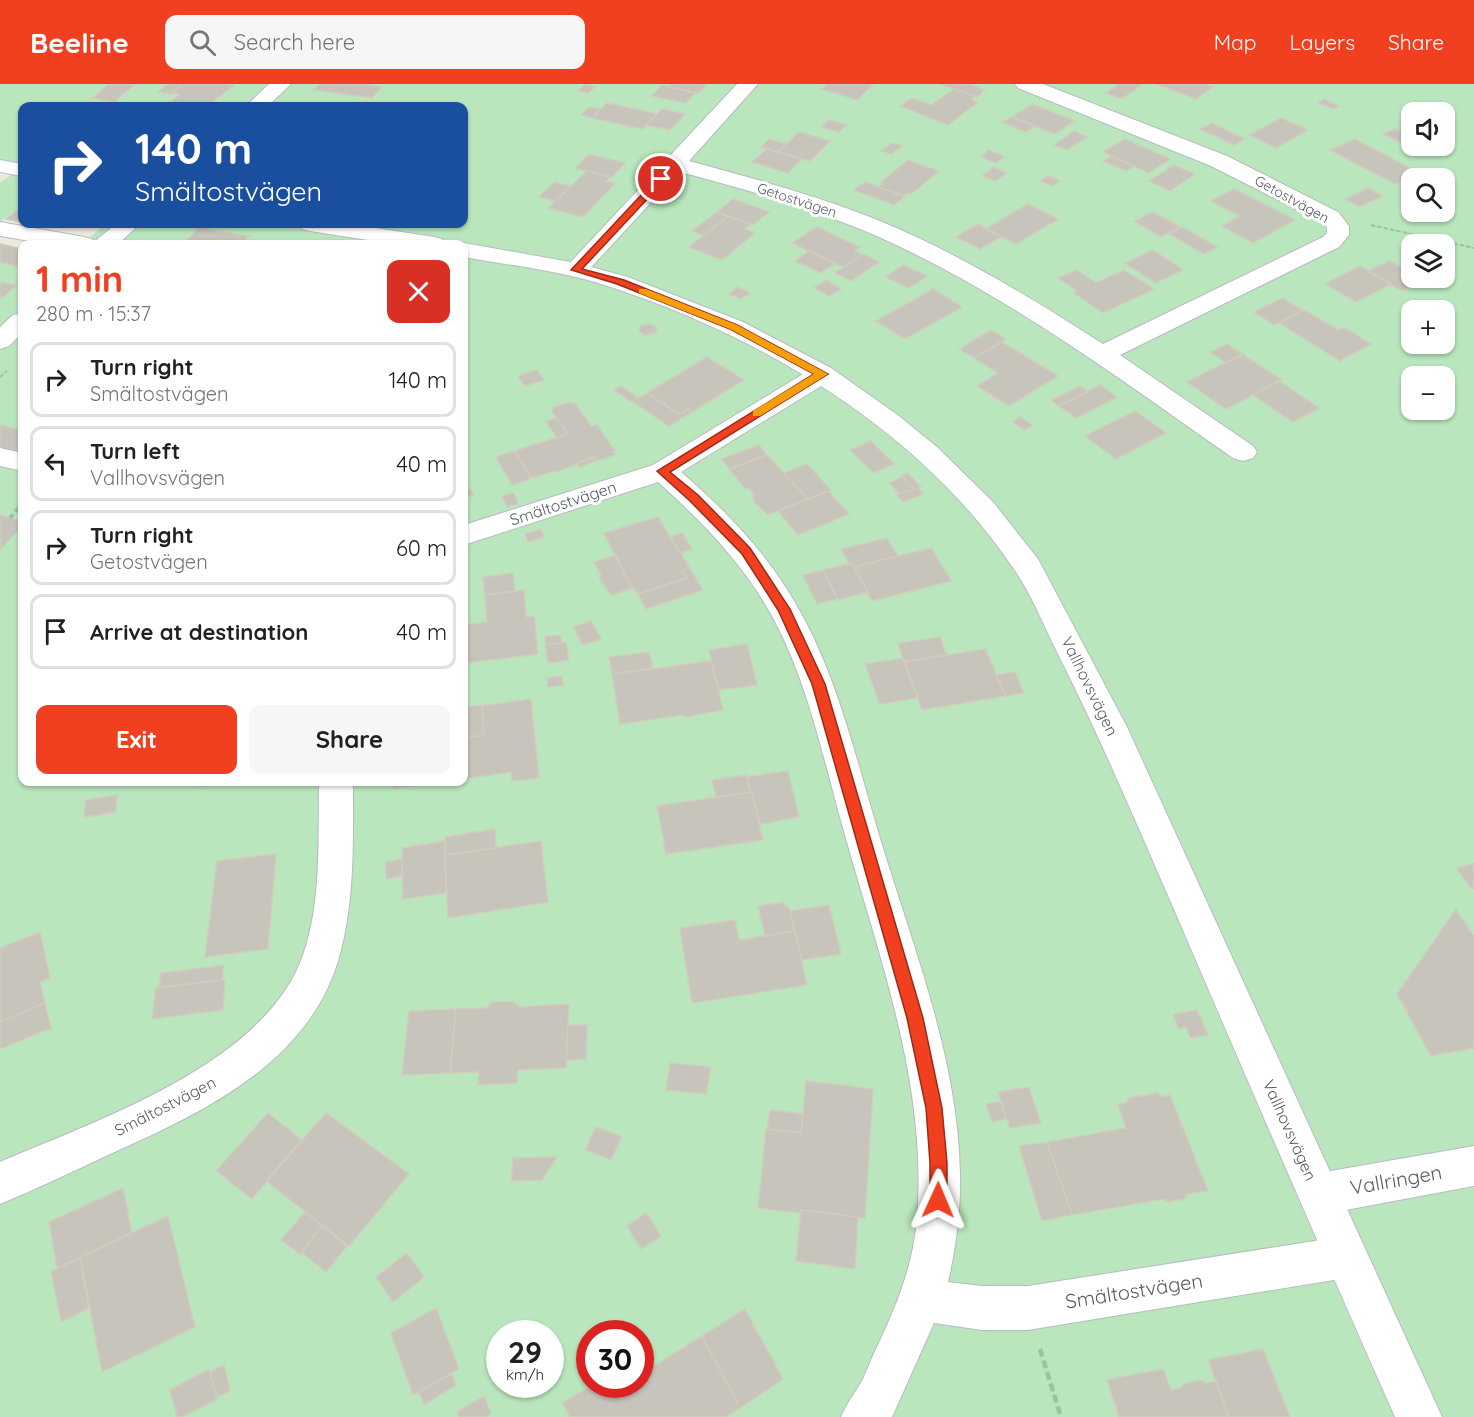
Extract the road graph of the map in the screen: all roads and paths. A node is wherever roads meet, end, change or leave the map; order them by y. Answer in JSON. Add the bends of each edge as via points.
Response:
{"nodes":[{"id":1,"x":280,"y":84,"type":"edge"},
{"id":2,"x":748,"y":84,"type":"edge"},
{"id":3,"x":1025,"y":84,"type":"edge"},
{"id":4,"x":260,"y":102,"type":"edge"},
{"id":5,"x":675,"y":164,"type":"junction"},
{"id":6,"x":0,"y":166,"type":"edge"},
{"id":7,"x":18,"y":169,"type":"edge"},
{"id":8,"x":1338,"y":226,"type":"junction"},
{"id":9,"x":124,"y":228,"type":"edge"},
{"id":10,"x":335,"y":228,"type":"edge"},
{"id":11,"x":0,"y":229,"type":"edge"},
{"id":12,"x":62,"y":240,"type":"edge"},
{"id":13,"x":110,"y":240,"type":"edge"},
{"id":14,"x":409,"y":240,"type":"edge"},
{"id":15,"x":1474,"y":248,"type":"edge"},
{"id":16,"x":468,"y":251,"type":"edge"},
{"id":17,"x":576,"y":270,"type":"junction"},
{"id":18,"x":18,"y":324,"type":"edge"},
{"id":19,"x":0,"y":341,"type":"edge"},
{"id":20,"x":1102,"y":354,"type":"junction"},
{"id":21,"x":822,"y":374,"type":"junction"},
{"id":22,"x":1243,"y":452,"type":"dead end"},
{"id":23,"x":0,"y":457,"type":"edge"},
{"id":24,"x":18,"y":461,"type":"edge"},
{"id":25,"x":663,"y":471,"type":"junction"},
{"id":26,"x":18,"y":509,"type":"edge"},
{"id":27,"x":10,"y":518,"type":"dead end"},
{"id":28,"x":468,"y":534,"type":"edge"},
{"id":29,"x":336,"y":786,"type":"edge"},
{"id":30,"x":1474,"y":1166,"type":"edge"},
{"id":31,"x":0,"y":1183,"type":"edge"},
{"id":32,"x":1319,"y":1194,"type":"junction"},
{"id":33,"x":1346,"y":1257,"type":"junction"},
{"id":34,"x":922,"y":1300,"type":"junction"},
{"id":35,"x":1028,"y":1308,"type":"junction"},
{"id":36,"x":864,"y":1417,"type":"edge"},
{"id":37,"x":1061,"y":1417,"type":"edge"},
{"id":38,"x":1419,"y":1417,"type":"edge"}],
"edges":[{"from":1,"to":4,"type":"street"},
{"from":2,"to":5,"type":"street"},
{"from":3,"to":8,"type":"street","name":"Getostvägen","via":[[1219,161],[1330,217]]},
{"from":5,"to":17,"type":"street"},
{"from":5,"to":20,"type":"street","name":"Getostvägen","via":[[737,180],[867,224],[957,266]]},
{"from":6,"to":7,"type":"street"},
{"from":8,"to":15,"type":"path","via":[[1372,224]]},
{"from":8,"to":20,"type":"street","name":"Getostvägen","via":[[1338,236],[1331,242]]},
{"from":9,"to":13,"type":"street"},
{"from":10,"to":14,"type":"street"},
{"from":11,"to":12,"type":"street"},
{"from":16,"to":17,"type":"street","name":"Vallhovsvägen"},
{"from":17,"to":21,"type":"street","name":"Vallhovsvägen","via":[[621,282],[734,327]]},
{"from":18,"to":19,"type":"street"},
{"from":20,"to":22,"type":"street","name":"Getostvägen"},
{"from":21,"to":25,"type":"street","name":"Smältostvägen"},
{"from":21,"to":32,"type":"street","name":"Vallhovsvägen","via":[[928,454],[983,509],[1028,567],[1111,727]]},
{"from":23,"to":24,"type":"street"},
{"from":25,"to":28,"type":"street","name":"Smältostvägen"},
{"from":25,"to":34,"type":"street","via":[[746,551],[783,609],[818,684],[915,1018],[934,1108],[938,1218]]},
{"from":26,"to":27,"type":"path"},
{"from":29,"to":31,"type":"street","name":"Smältostvägen","via":[[333,879],[321,956],[311,983],[287,1019],[226,1075],[169,1107]]},
{"from":30,"to":32,"type":"street","name":"Vallringen"},
{"from":32,"to":33,"type":"street","name":"Vallhovsvägen"},
{"from":33,"to":35,"type":"street","name":"Smältostvägen"},
{"from":33,"to":38,"type":"street","name":"Vallhovsvägen"},
{"from":34,"to":35,"type":"street","name":"Smältostvägen","via":[[982,1308]]},
{"from":34,"to":36,"type":"street","via":[[875,1402]]},
{"from":35,"to":37,"type":"path"}]}
